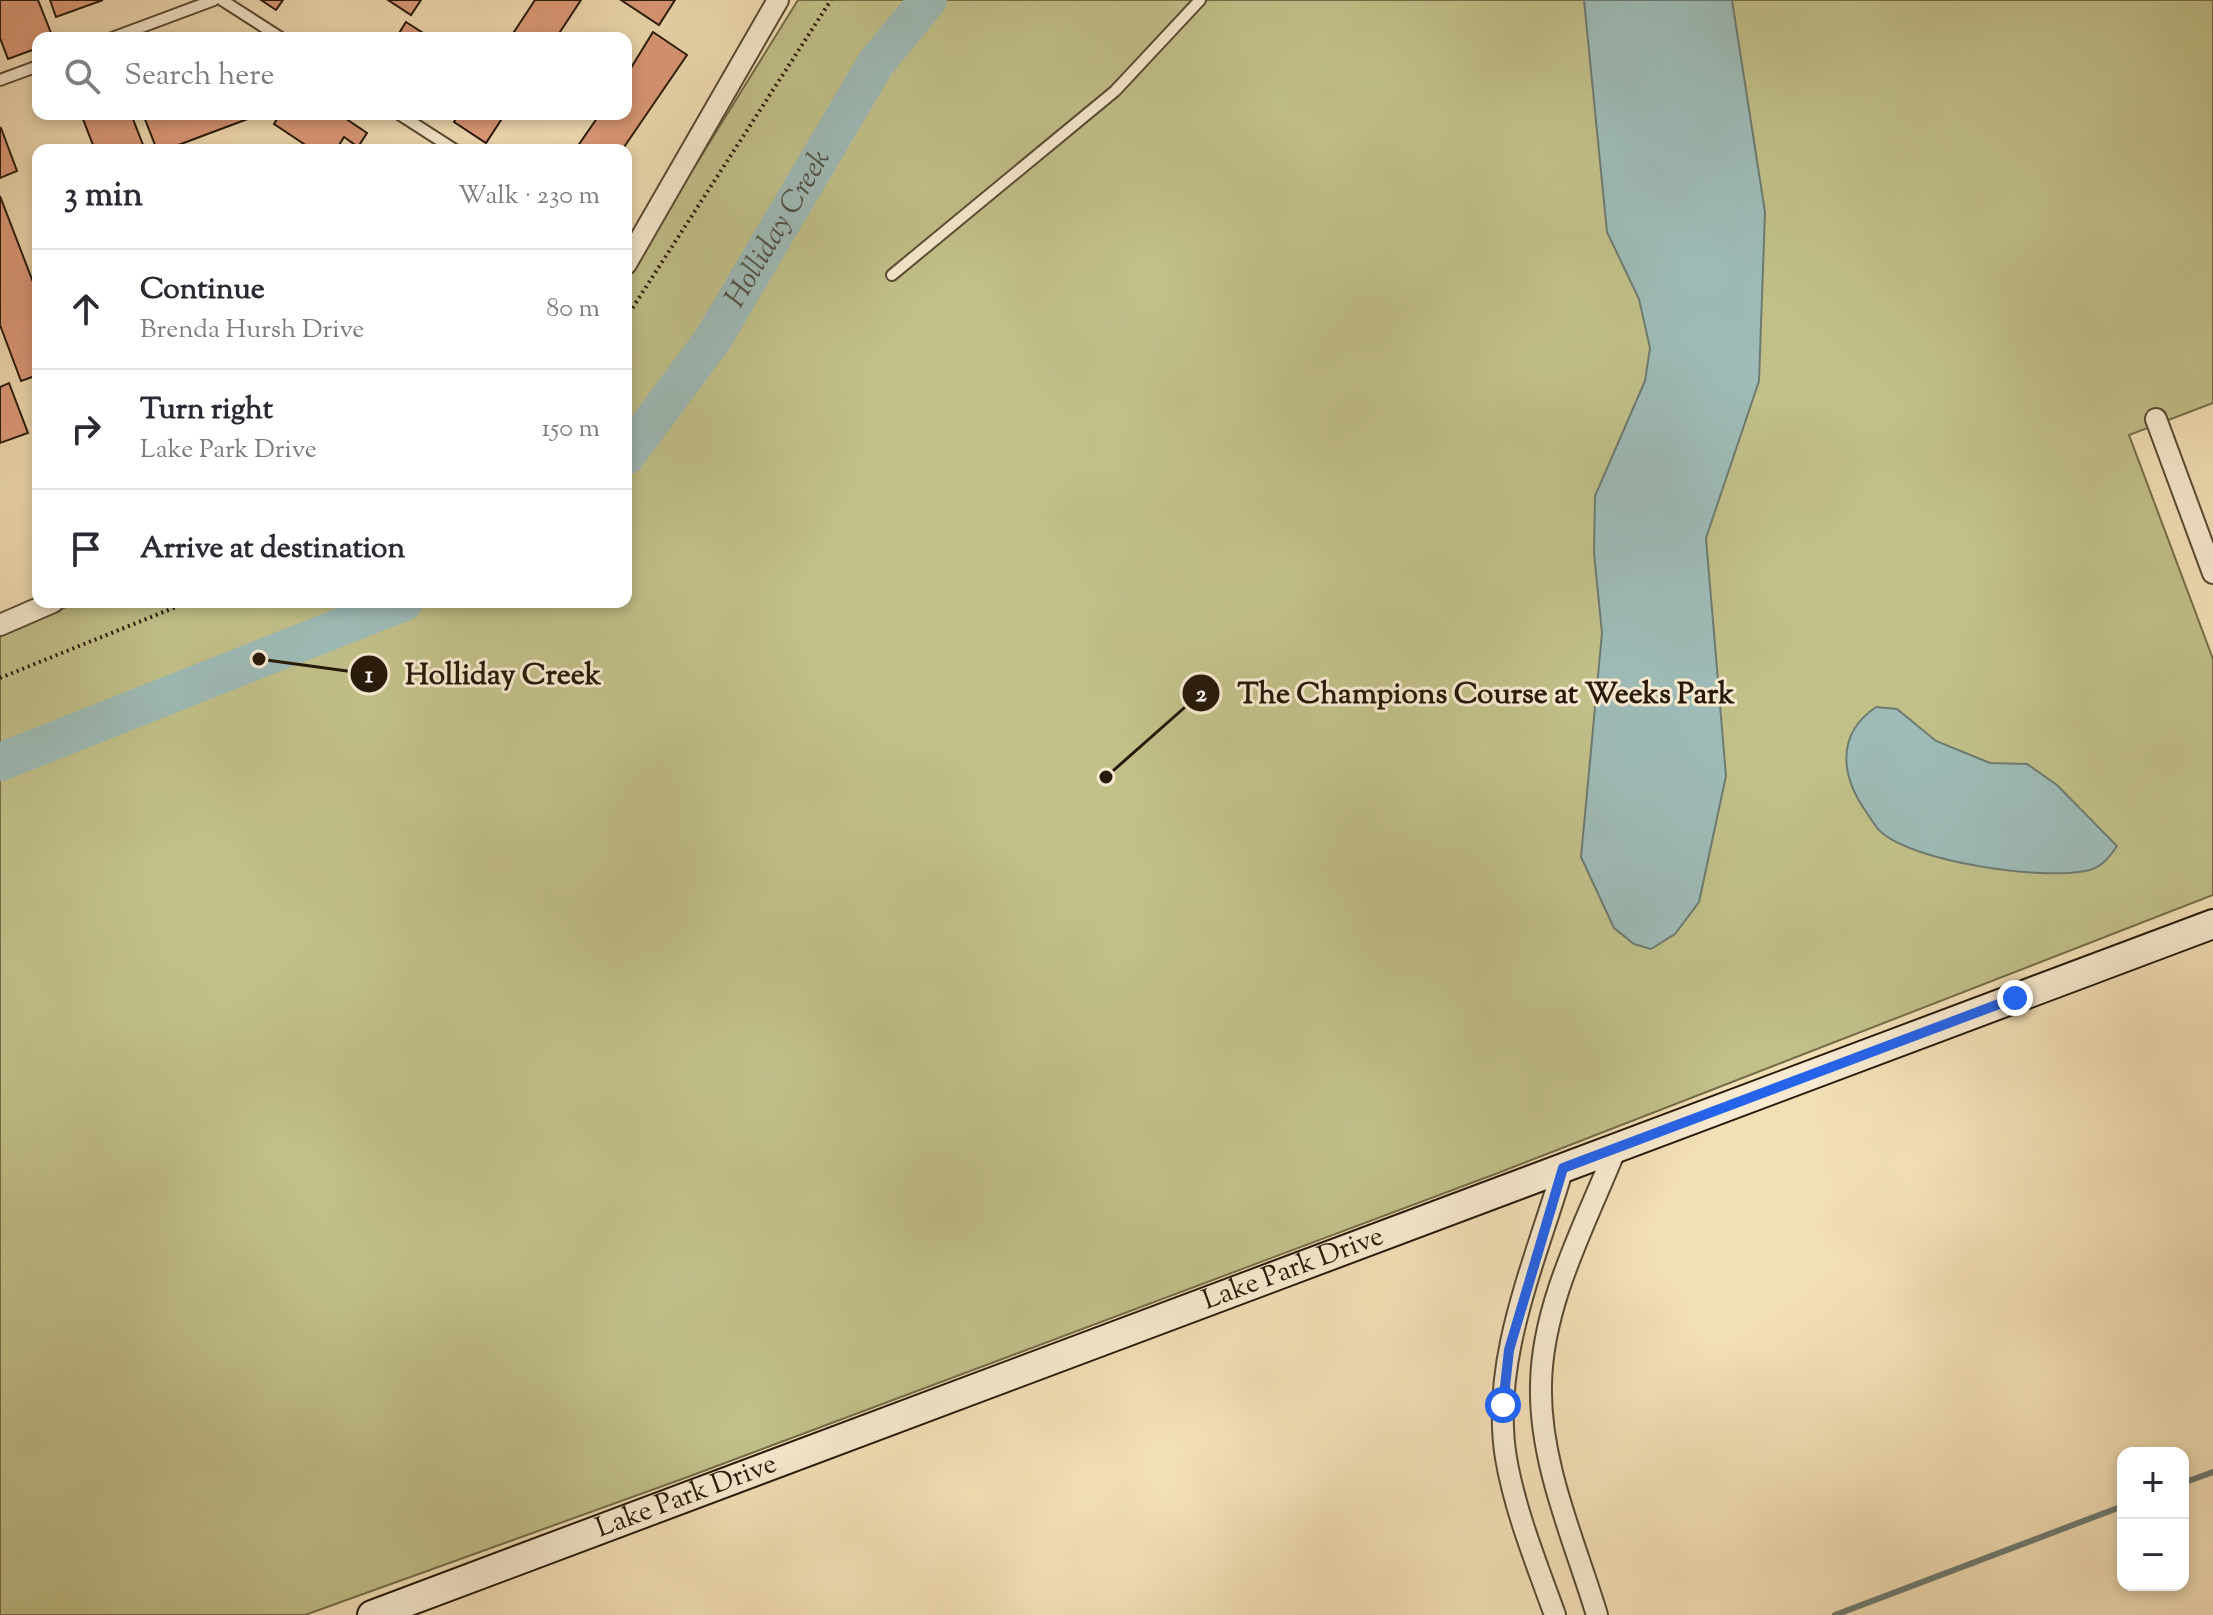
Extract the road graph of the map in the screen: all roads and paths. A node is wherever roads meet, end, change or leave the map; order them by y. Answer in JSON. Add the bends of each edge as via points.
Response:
{"nodes":[{"id":1,"x":214,"y":0,"type":"edge"},
{"id":2,"x":222,"y":0,"type":"edge"},
{"id":3,"x":778,"y":0,"type":"edge"},
{"id":4,"x":831,"y":0,"type":"edge"},
{"id":5,"x":1200,"y":0,"type":"edge"},
{"id":6,"x":128,"y":32,"type":"edge"},
{"id":7,"x":272,"y":32,"type":"edge"},
{"id":8,"x":32,"y":68,"type":"edge"},
{"id":9,"x":0,"y":80,"type":"edge"},
{"id":10,"x":408,"y":120,"type":"edge"},
{"id":11,"x":446,"y":144,"type":"edge"},
{"id":12,"x":632,"y":254,"type":"edge"},
{"id":13,"x":892,"y":275,"type":"dead end"},
{"id":14,"x":632,"y":309,"type":"edge"},
{"id":15,"x":2156,"y":419,"type":"dead end"},
{"id":16,"x":2213,"y":573,"type":"edge"},
{"id":17,"x":39,"y":608,"type":"edge"},
{"id":18,"x":173,"y":608,"type":"edge"},
{"id":19,"x":0,"y":625,"type":"edge"},
{"id":20,"x":0,"y":678,"type":"edge"},
{"id":21,"x":2213,"y":924,"type":"edge"},
{"id":22,"x":1616,"y":1148,"type":"junction"},
{"id":23,"x":1563,"y":1168,"type":"junction"},
{"id":24,"x":372,"y":1615,"type":"edge"},
{"id":25,"x":1555,"y":1615,"type":"edge"},
{"id":26,"x":1597,"y":1615,"type":"edge"}],
"edges":[{"from":1,"to":6,"type":"lane"},
{"from":2,"to":7,"type":"lane"},
{"from":3,"to":12,"type":"street"},
{"from":4,"to":14,"type":"path"},
{"from":5,"to":13,"type":"lane","via":[[1115,91]]},
{"from":8,"to":9,"type":"lane"},
{"from":10,"to":11,"type":"lane"},
{"from":15,"to":16,"type":"street"},
{"from":17,"to":19,"type":"street"},
{"from":18,"to":20,"type":"path"},
{"from":21,"to":22,"type":"street","name":"Lake Park Drive"},
{"from":22,"to":23,"type":"street","name":"Lake Park Drive"},
{"from":22,"to":26,"type":"street","via":[[1559,1291],[1541,1384],[1549,1459]]},
{"from":23,"to":24,"type":"street","name":"Lake Park Drive"},
{"from":23,"to":25,"type":"street","via":[[1509,1350],[1503,1405],[1506,1459]]}]}
